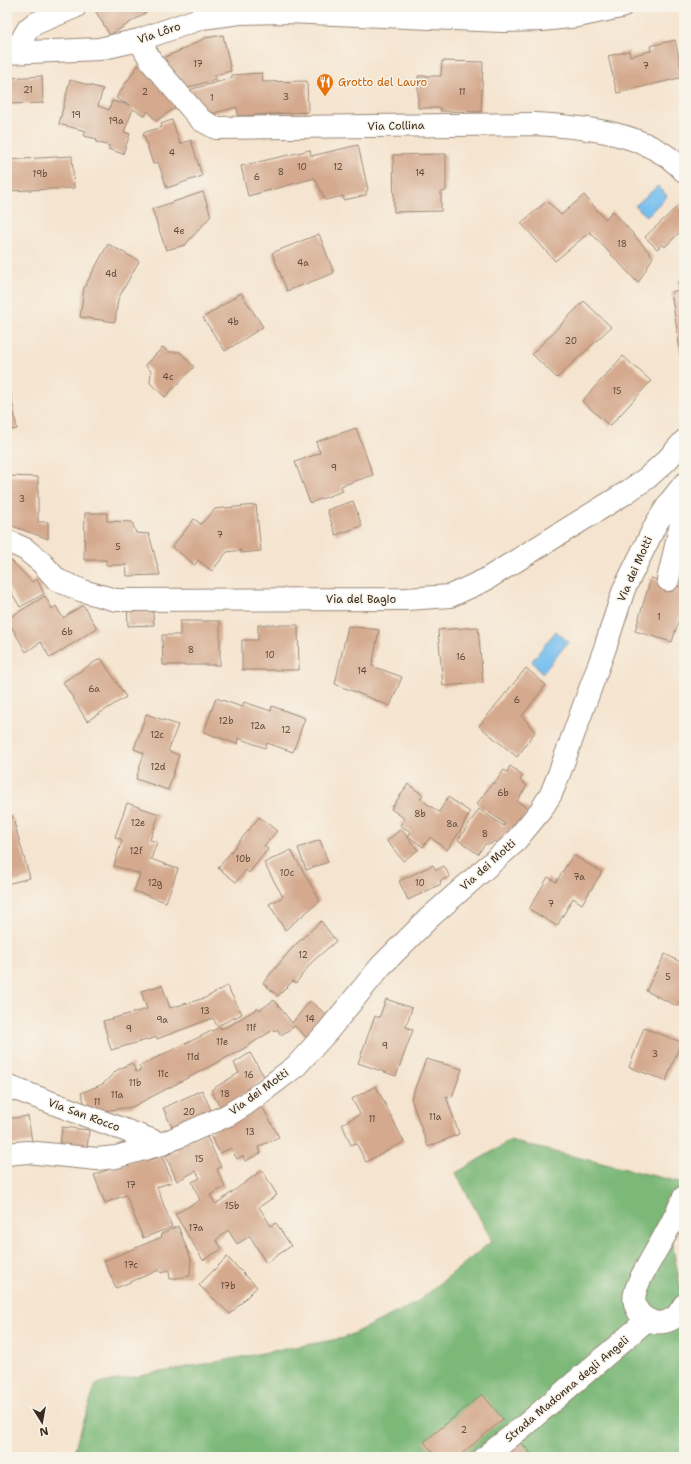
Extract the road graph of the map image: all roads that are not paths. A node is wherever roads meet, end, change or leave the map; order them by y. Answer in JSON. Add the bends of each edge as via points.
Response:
{"nodes":[{"id":1,"x":75,"y":7,"type":"edge"},
{"id":2,"x":621,"y":7,"type":"edge"},
{"id":3,"x":139,"y":40,"type":"junction"},
{"id":4,"x":11,"y":52,"type":"edge"},
{"id":5,"x":684,"y":171,"type":"edge"},
{"id":6,"x":684,"y":441,"type":"edge"},
{"id":7,"x":684,"y":484,"type":"edge"},
{"id":8,"x":684,"y":511,"type":"edge"},
{"id":9,"x":7,"y":541,"type":"edge"},
{"id":10,"x":668,"y":580,"type":"dead end"},
{"id":11,"x":7,"y":1086,"type":"edge"},
{"id":12,"x":162,"y":1144,"type":"junction"},
{"id":13,"x":7,"y":1154,"type":"edge"},
{"id":14,"x":684,"y":1197,"type":"edge"},
{"id":15,"x":684,"y":1305,"type":"edge"},
{"id":16,"x":647,"y":1320,"type":"junction"},
{"id":17,"x":485,"y":1457,"type":"edge"}],
"edges":[{"from":1,"to":4,"type":"street","via":[[34,24]]},
{"from":2,"to":3,"type":"street","name":"Via Lôro","via":[[549,19],[502,21],[287,12],[240,13],[202,18]]},
{"from":3,"to":4,"type":"street","name":"Via Lôro","via":[[99,49]]},
{"from":3,"to":5,"type":"street","name":"Via Collina","via":[[153,64],[201,120],[216,128],[535,124],[564,126],[596,130],[641,142],[668,157]]},
{"from":6,"to":9,"type":"street","name":"Via del Bagio","via":[[657,469],[624,494],[485,580],[450,596],[407,599],[116,600],[83,591],[57,580],[25,549]]},
{"from":7,"to":12,"type":"street","name":"Via dei Motti","via":[[656,524],[624,589],[560,774],[551,794],[530,824],[513,844],[429,918],[381,966],[296,1066],[228,1115]]},
{"from":8,"to":10,"type":"street"},
{"from":11,"to":12,"type":"street","name":"Via San Rocco"},
{"from":12,"to":13,"type":"street","name":"Via dei Motti","via":[[106,1158],[27,1152]]},
{"from":14,"to":16,"type":"street","via":[[634,1294],[638,1312]]},
{"from":15,"to":16,"type":"street","via":[[671,1319],[663,1322]]},
{"from":16,"to":17,"type":"street","name":"Strada Madonna degli Angeli"}]}
